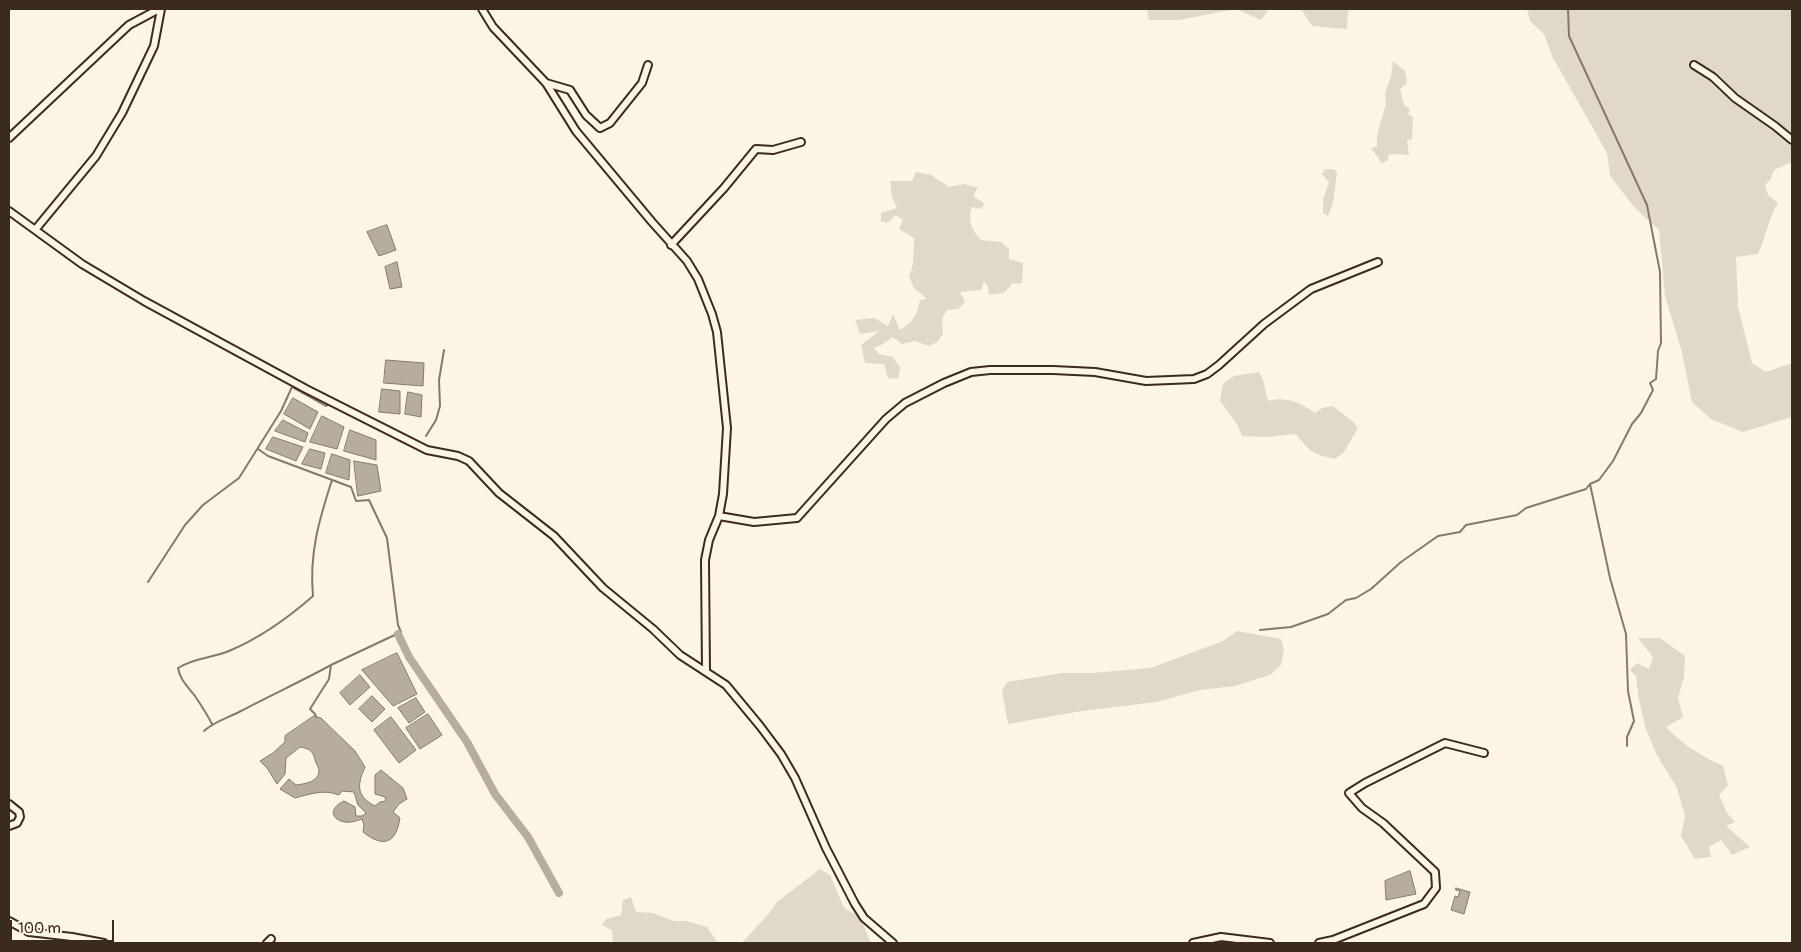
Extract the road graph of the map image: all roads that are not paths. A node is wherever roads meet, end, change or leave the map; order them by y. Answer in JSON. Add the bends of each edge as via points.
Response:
{"nodes":[{"id":1,"x":160,"y":9,"type":"edge"},
{"id":2,"x":482,"y":9,"type":"edge"},
{"id":3,"x":648,"y":65,"type":"dead end"},
{"id":4,"x":1694,"y":65,"type":"dead end"},
{"id":5,"x":546,"y":84,"type":"junction"},
{"id":6,"x":9,"y":138,"type":"edge"},
{"id":7,"x":1792,"y":140,"type":"edge"},
{"id":8,"x":801,"y":142,"type":"dead end"},
{"id":9,"x":9,"y":211,"type":"edge"},
{"id":10,"x":35,"y":230,"type":"junction"},
{"id":11,"x":671,"y":244,"type":"junction"},
{"id":12,"x":1378,"y":262,"type":"dead end"},
{"id":13,"x":719,"y":516,"type":"junction"},
{"id":14,"x":706,"y":672,"type":"junction"},
{"id":15,"x":1484,"y":753,"type":"dead end"},
{"id":16,"x":9,"y":804,"type":"edge"},
{"id":17,"x":9,"y":826,"type":"edge"},
{"id":18,"x":9,"y":920,"type":"edge"},
{"id":19,"x":104,"y":943,"type":"edge"},
{"id":20,"x":893,"y":943,"type":"edge"},
{"id":21,"x":1193,"y":943,"type":"edge"},
{"id":22,"x":1270,"y":943,"type":"edge"},
{"id":23,"x":1319,"y":943,"type":"edge"}],
"edges":[{"from":1,"to":6,"type":"street","via":[[129,25]]},
{"from":1,"to":10,"type":"street","via":[[154,46],[122,113],[96,156]]},
{"from":2,"to":5,"type":"street","via":[[486,19]]},
{"from":3,"to":5,"type":"street","via":[[642,82],[610,123],[600,128],[586,115],[570,90]]},
{"from":4,"to":7,"type":"street"},
{"from":5,"to":11,"type":"street","via":[[576,130]]},
{"from":8,"to":11,"type":"street","via":[[773,150],[756,149]]},
{"from":9,"to":10,"type":"street"},
{"from":10,"to":14,"type":"street","via":[[144,302],[306,389],[427,450],[469,460],[499,493],[554,536],[603,588]]},
{"from":11,"to":13,"type":"street","via":[[698,279],[717,332],[727,428]]},
{"from":12,"to":13,"type":"street","via":[[1311,288],[1264,324],[1219,365],[1194,379],[1146,381],[1095,372],[1053,370],[972,372],[905,403],[886,419],[797,518],[754,522]]},
{"from":13,"to":14,"type":"street","via":[[705,560]]},
{"from":14,"to":20,"type":"street","via":[[726,685],[781,754],[855,904],[864,918]]},
{"from":15,"to":23,"type":"street","via":[[1445,743],[1349,793],[1435,872],[1436,888],[1424,904]]},
{"from":16,"to":17,"type":"street","via":[[19,812],[20,818]]},
{"from":18,"to":19,"type":"street","via":[[29,932]]},
{"from":21,"to":22,"type":"street","via":[[1221,937]]}]}
